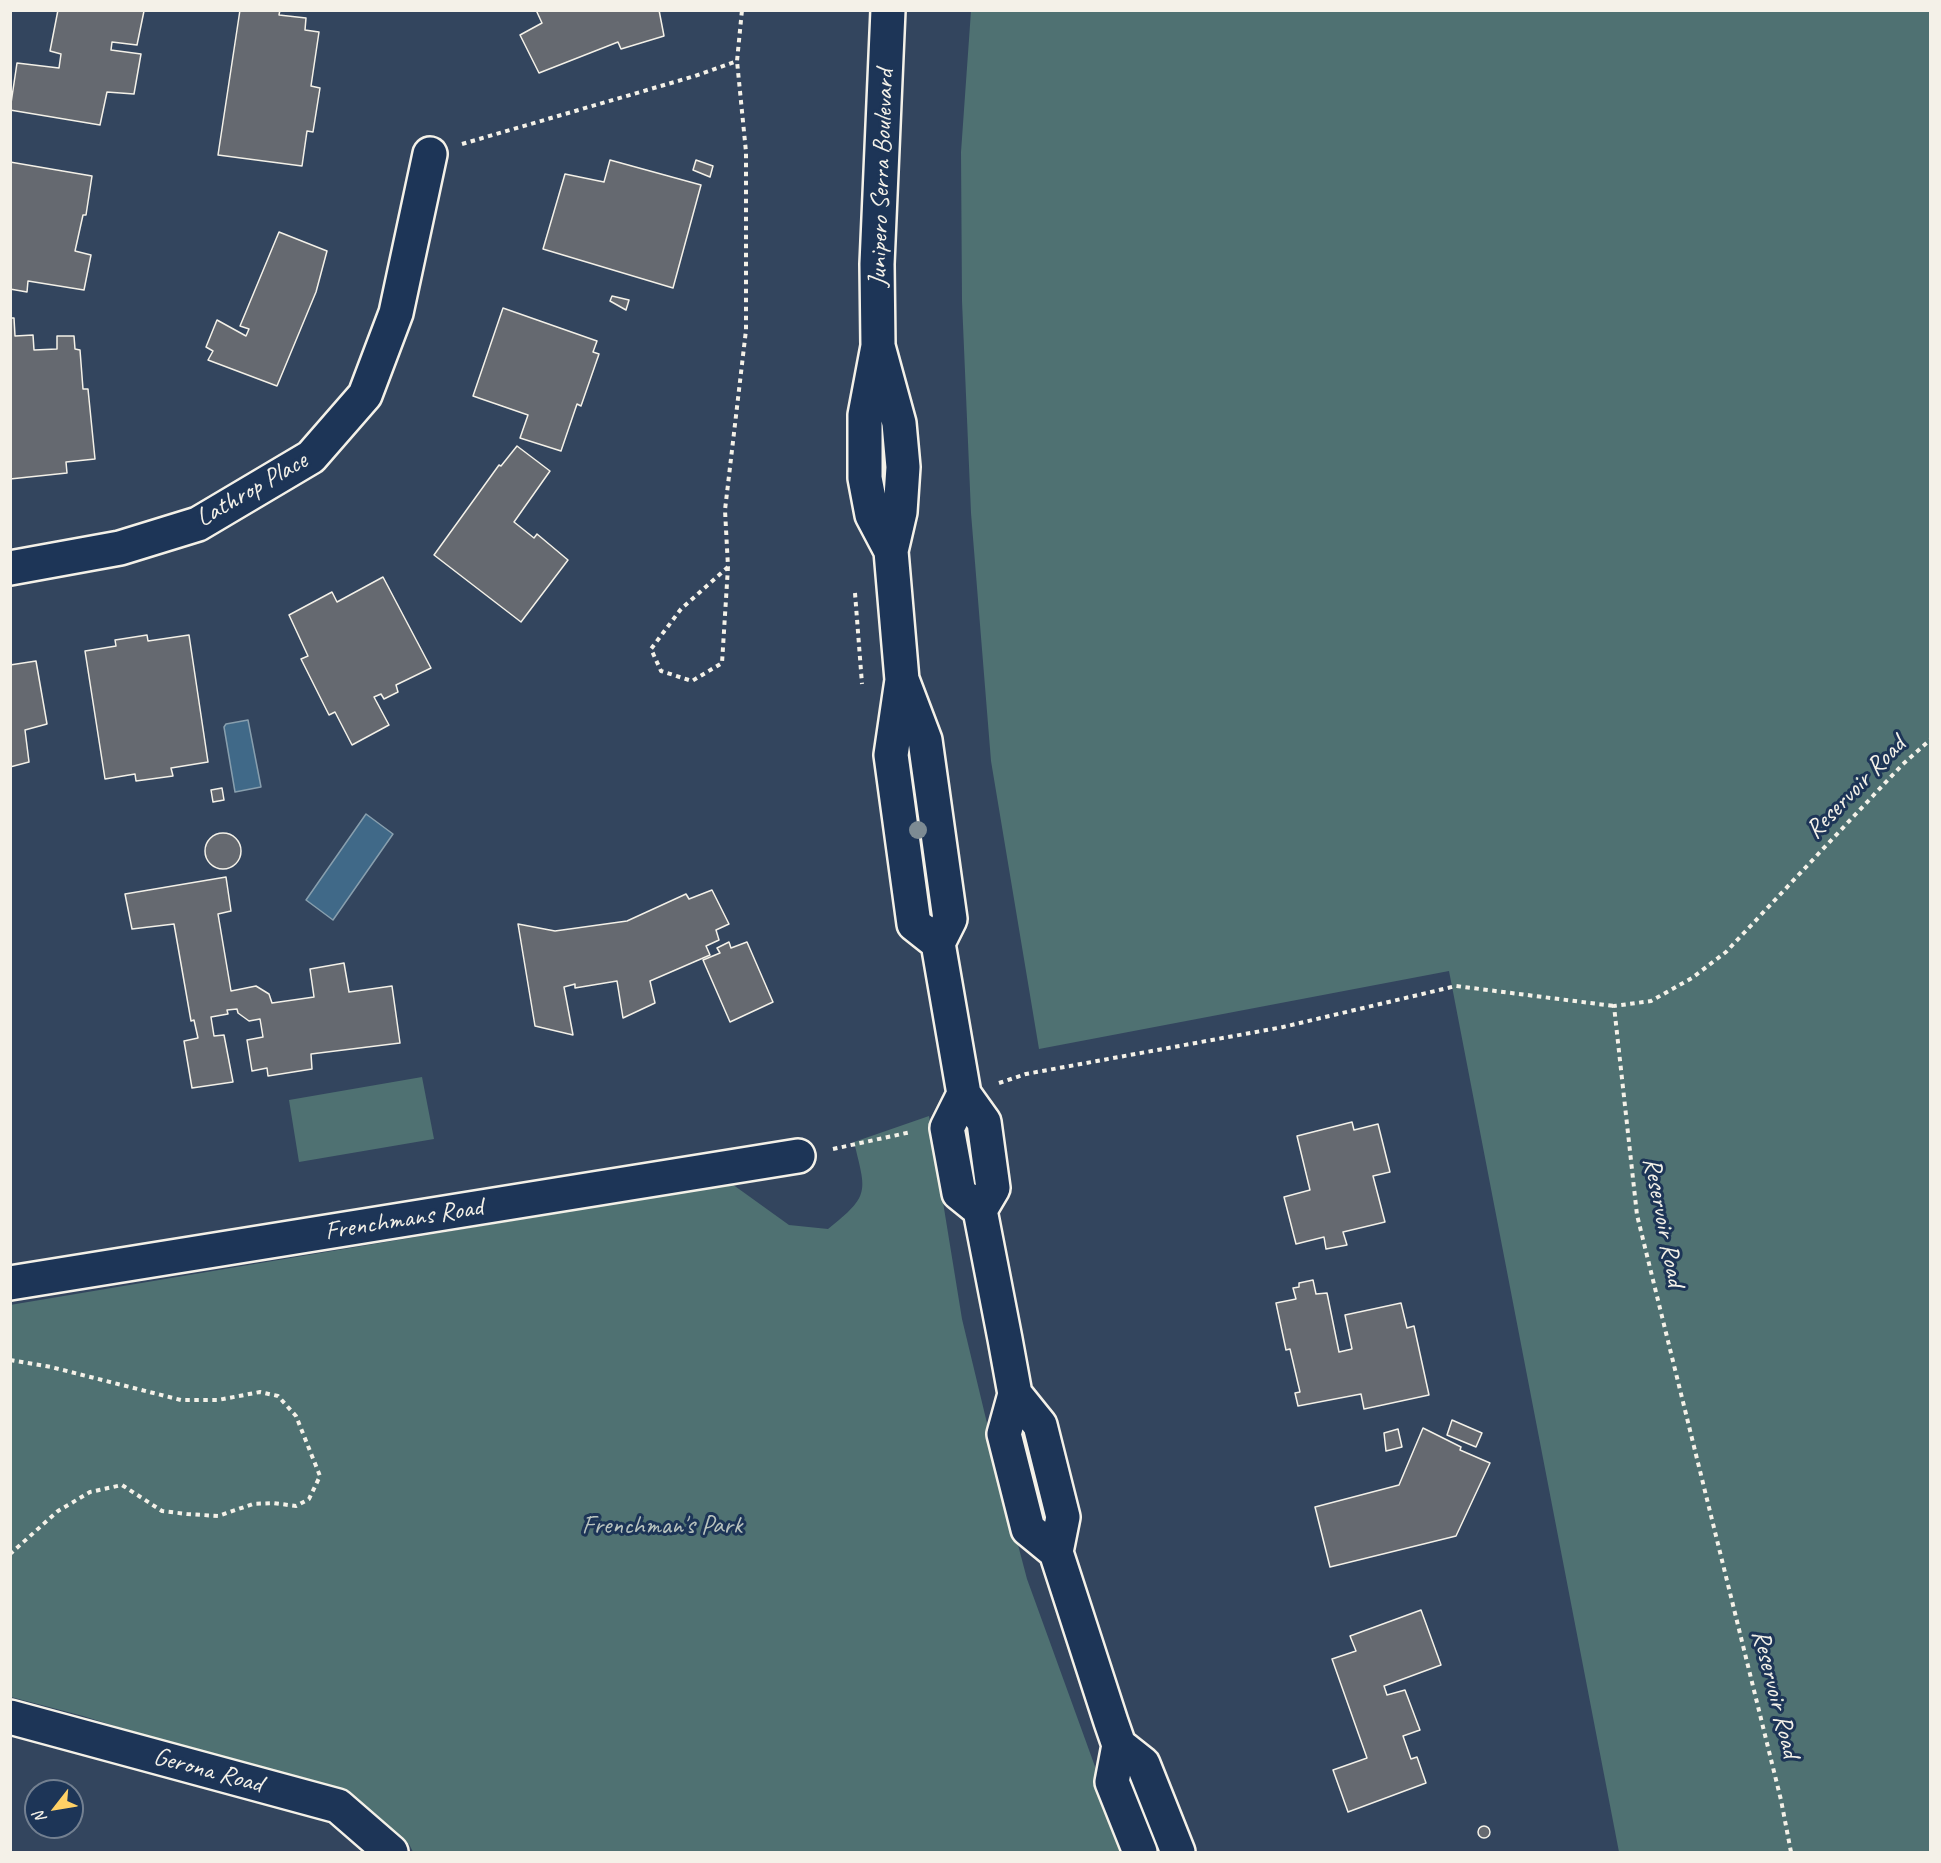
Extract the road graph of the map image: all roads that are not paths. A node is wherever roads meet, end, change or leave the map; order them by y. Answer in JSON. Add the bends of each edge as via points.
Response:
{"nodes":[{"id":1,"x":888,"y":10,"type":"edge"},
{"id":2,"x":430,"y":154,"type":"road end"},
{"id":3,"x":10,"y":568,"type":"edge"},
{"id":4,"x":964,"y":1094,"type":"junction"},
{"id":5,"x":798,"y":1156,"type":"road end"},
{"id":6,"x":980,"y":1210,"type":"junction"},
{"id":7,"x":10,"y":1283,"type":"edge"},
{"id":8,"x":10,"y":1717,"type":"edge"},
{"id":9,"x":1119,"y":1744,"type":"junction"},
{"id":10,"x":391,"y":1852,"type":"edge"},
{"id":11,"x":1140,"y":1852,"type":"edge"},
{"id":12,"x":1178,"y":1852,"type":"edge"}],
"edges":[{"from":1,"to":4,"type":"main road","name":"Junipero Serra Boulevard","via":[[877,264],[878,346],[899,423],[903,467],[900,512],[891,551],[902,680],[925,740],[949,908],[950,919],[938,943]]},
{"from":2,"to":3,"type":"main road","name":"Lathrop Place","via":[[396,312],[365,395],[311,457],[198,524],[120,548]]},
{"from":4,"to":6,"type":"main road","name":"Junipero Serra Boulevard","via":[[984,1122],[993,1188]]},
{"from":4,"to":6,"type":"main road","via":[[946,1128],[959,1192]]},
{"from":5,"to":7,"type":"main road","name":"Frenchmans Road"},
{"from":6,"to":9,"type":"main road","via":[[1015,1394],[1040,1425],[1063,1517],[1056,1552]]},
{"from":8,"to":10,"type":"main road","name":"Gerona Road","via":[[338,1806]]},
{"from":9,"to":11,"type":"main road","via":[[1112,1782]]},
{"from":9,"to":12,"type":"main road","via":[[1143,1764]]}]}
